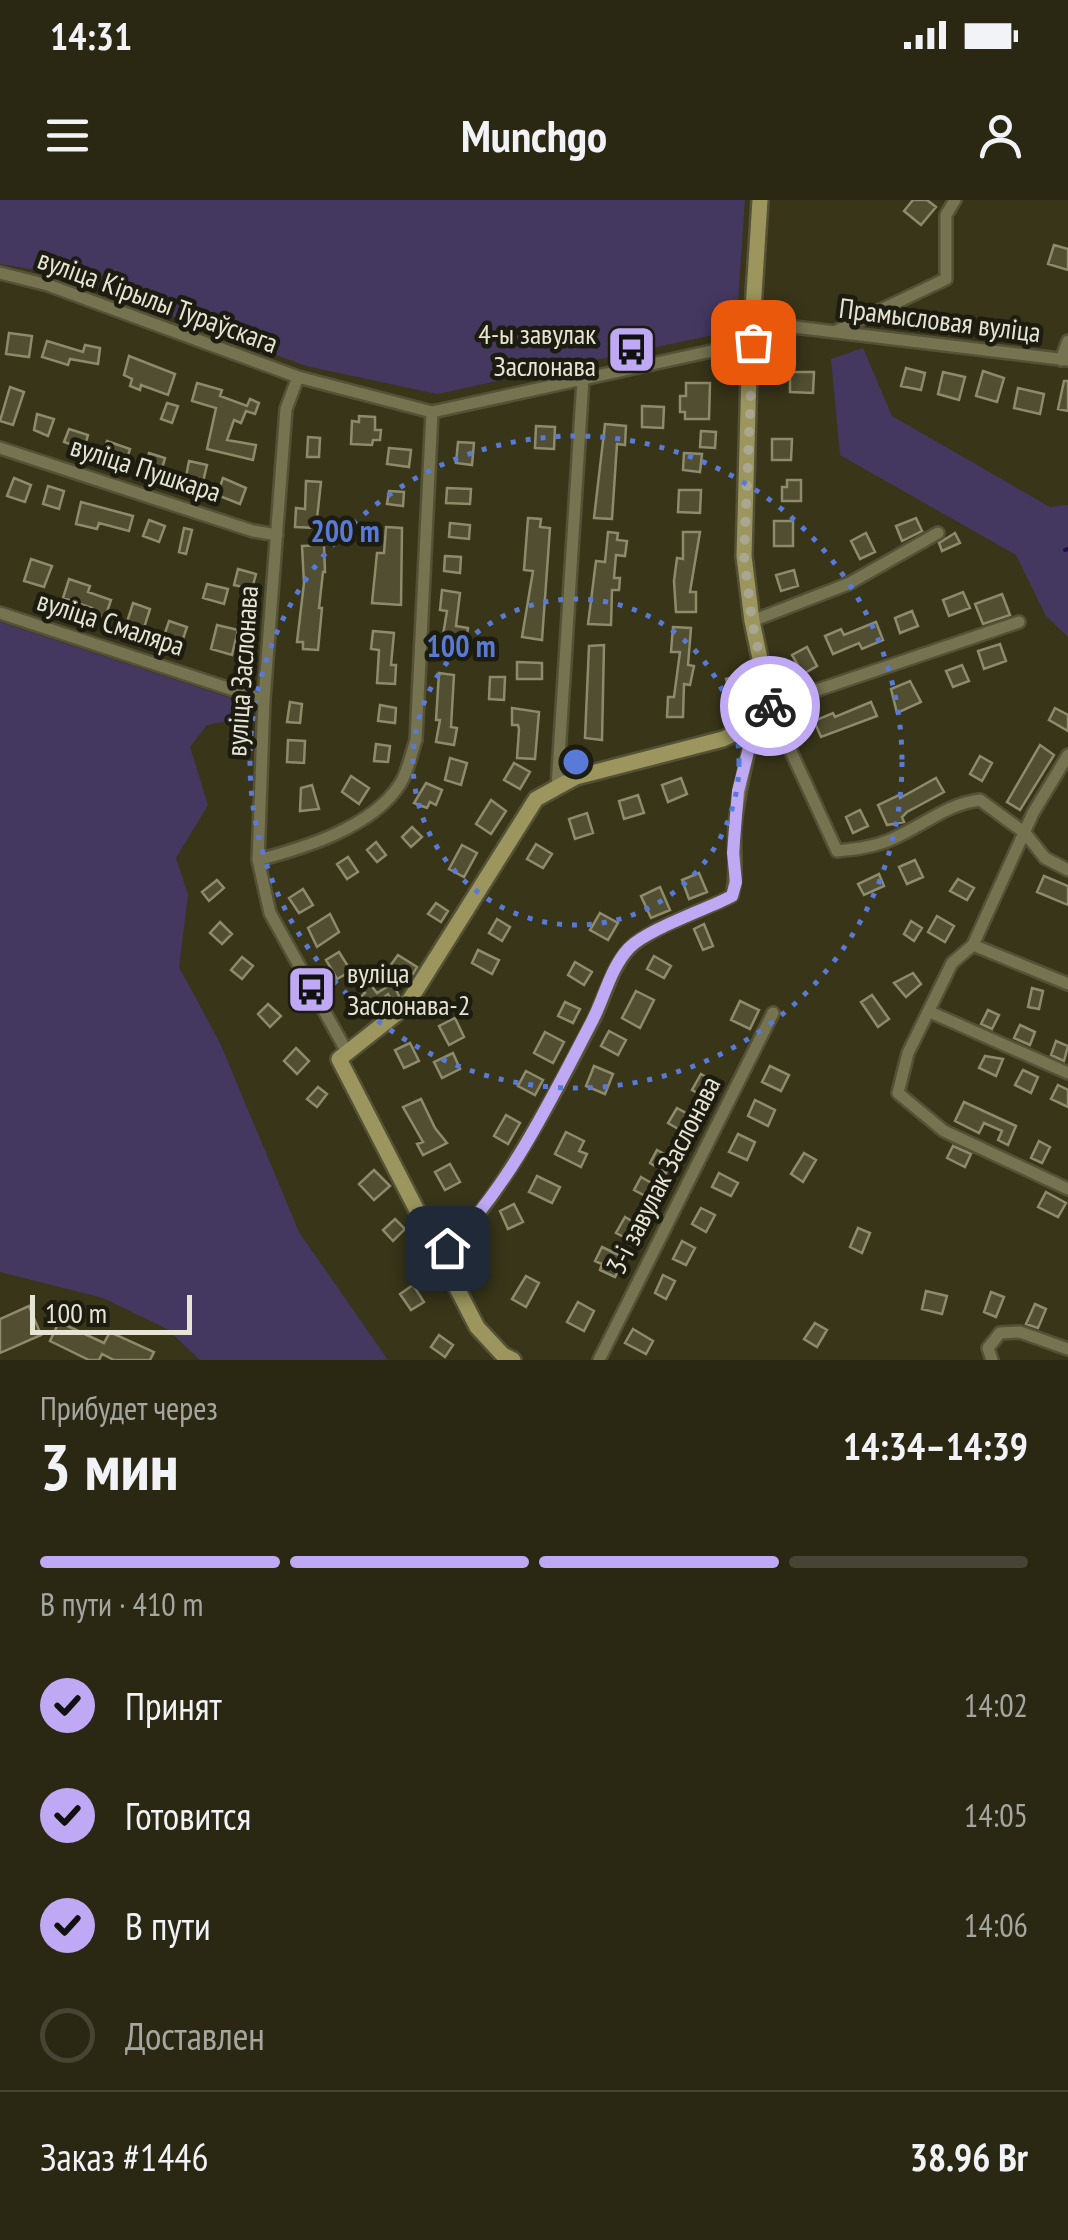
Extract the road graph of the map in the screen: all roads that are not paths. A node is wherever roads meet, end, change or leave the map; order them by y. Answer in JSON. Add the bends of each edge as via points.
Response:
{"nodes":[{"id":1,"x":760,"y":200,"type":"edge"},
{"id":2,"x":955,"y":200,"type":"edge"},
{"id":3,"x":0,"y":273,"type":"edge"},
{"id":4,"x":753,"y":322,"type":"junction"},
{"id":5,"x":834,"y":332,"type":"junction"},
{"id":6,"x":1068,"y":341,"type":"edge"},
{"id":7,"x":753,"y":342,"type":"junction"},
{"id":8,"x":1064,"y":360,"type":"edge"},
{"id":9,"x":298,"y":378,"type":"junction"},
{"id":10,"x":582,"y":379,"type":"junction"},
{"id":11,"x":432,"y":412,"type":"junction"},
{"id":12,"x":0,"y":448,"type":"edge"},
{"id":13,"x":938,"y":533,"type":"dead end"},
{"id":14,"x":277,"y":535,"type":"junction"},
{"id":15,"x":0,"y":613,"type":"edge"},
{"id":16,"x":752,"y":621,"type":"junction"},
{"id":17,"x":1020,"y":622,"type":"dead end"},
{"id":18,"x":264,"y":700,"type":"junction"},
{"id":19,"x":770,"y":706,"type":"junction"},
{"id":20,"x":755,"y":724,"type":"junction"},
{"id":21,"x":1068,"y":756,"type":"edge"},
{"id":22,"x":557,"y":787,"type":"junction"},
{"id":23,"x":1025,"y":834,"type":"junction"},
{"id":24,"x":258,"y":860,"type":"junction"},
{"id":25,"x":1068,"y":870,"type":"edge"},
{"id":26,"x":973,"y":945,"type":"junction"},
{"id":27,"x":1068,"y":984,"type":"edge"},
{"id":28,"x":930,"y":1012,"type":"junction"},
{"id":29,"x":773,"y":1013,"type":"dead end"},
{"id":30,"x":348,"y":1052,"type":"junction"},
{"id":31,"x":1068,"y":1073,"type":"edge"},
{"id":32,"x":1068,"y":1188,"type":"edge"},
{"id":33,"x":438,"y":1252,"type":"junction"},
{"id":34,"x":1068,"y":1349,"type":"edge"},
{"id":35,"x":513,"y":1360,"type":"edge"},
{"id":36,"x":599,"y":1360,"type":"edge"},
{"id":37,"x":992,"y":1360,"type":"edge"}],
"edges":[{"from":1,"to":4,"type":"street"},
{"from":2,"to":5,"type":"street","via":[[946,215],[946,279]]},
{"from":3,"to":9,"type":"street","name":"вуліца Кірылы Тураўскага","via":[[48,284]]},
{"from":4,"to":5,"type":"street","name":"Прамысловая вуліца"},
{"from":4,"to":7,"type":"street"},
{"from":5,"to":8,"type":"street","name":"Прамысловая вуліца"},
{"from":6,"to":8,"type":"street","name":"Прамысловая вуліца"},
{"from":7,"to":10,"type":"street"},
{"from":7,"to":16,"type":"street","via":[[744,556]]},
{"from":9,"to":11,"type":"street"},
{"from":9,"to":14,"type":"street","name":"вуліца Заслонава","via":[[286,409]]},
{"from":10,"to":11,"type":"street"},
{"from":10,"to":22,"type":"street"},
{"from":11,"to":24,"type":"street","via":[[416,740],[401,784],[372,814],[304,848]]},
{"from":12,"to":14,"type":"street","name":"вуліца Пушкара"},
{"from":13,"to":16,"type":"street","via":[[848,584]]},
{"from":14,"to":18,"type":"street","name":"вуліца Заслонава"},
{"from":15,"to":18,"type":"street","name":"вуліца Смаляра"},
{"from":16,"to":19,"type":"street"},
{"from":17,"to":19,"type":"street"},
{"from":18,"to":24,"type":"street","name":"вуліца Заслонава"},
{"from":19,"to":20,"type":"street"},
{"from":19,"to":23,"type":"street","via":[[837,851],[894,839],[955,804],[980,800]]},
{"from":20,"to":22,"type":"street"},
{"from":20,"to":33,"type":"street","via":[[738,791],[732,896],[632,945],[532,1134],[468,1228]]},
{"from":21,"to":23,"type":"street"},
{"from":22,"to":30,"type":"street","via":[[536,799],[406,1006]]},
{"from":23,"to":25,"type":"street","via":[[1045,858]]},
{"from":23,"to":26,"type":"street"},
{"from":24,"to":30,"type":"street","name":"вуліца Заслонава","via":[[270,912]]},
{"from":26,"to":27,"type":"street"},
{"from":26,"to":28,"type":"street","via":[[952,963]]},
{"from":28,"to":31,"type":"street"},
{"from":28,"to":32,"type":"street","via":[[908,1052],[898,1092],[944,1131]]},
{"from":29,"to":36,"type":"street","name":"3-і завулак Заслонава"},
{"from":30,"to":33,"type":"street","name":"вуліца Заслонава","via":[[338,1059]]},
{"from":33,"to":35,"type":"street","name":"вуліца Заслонава","via":[[477,1327]]},
{"from":34,"to":37,"type":"street","via":[[1020,1332],[1000,1333],[988,1348]]}]}
